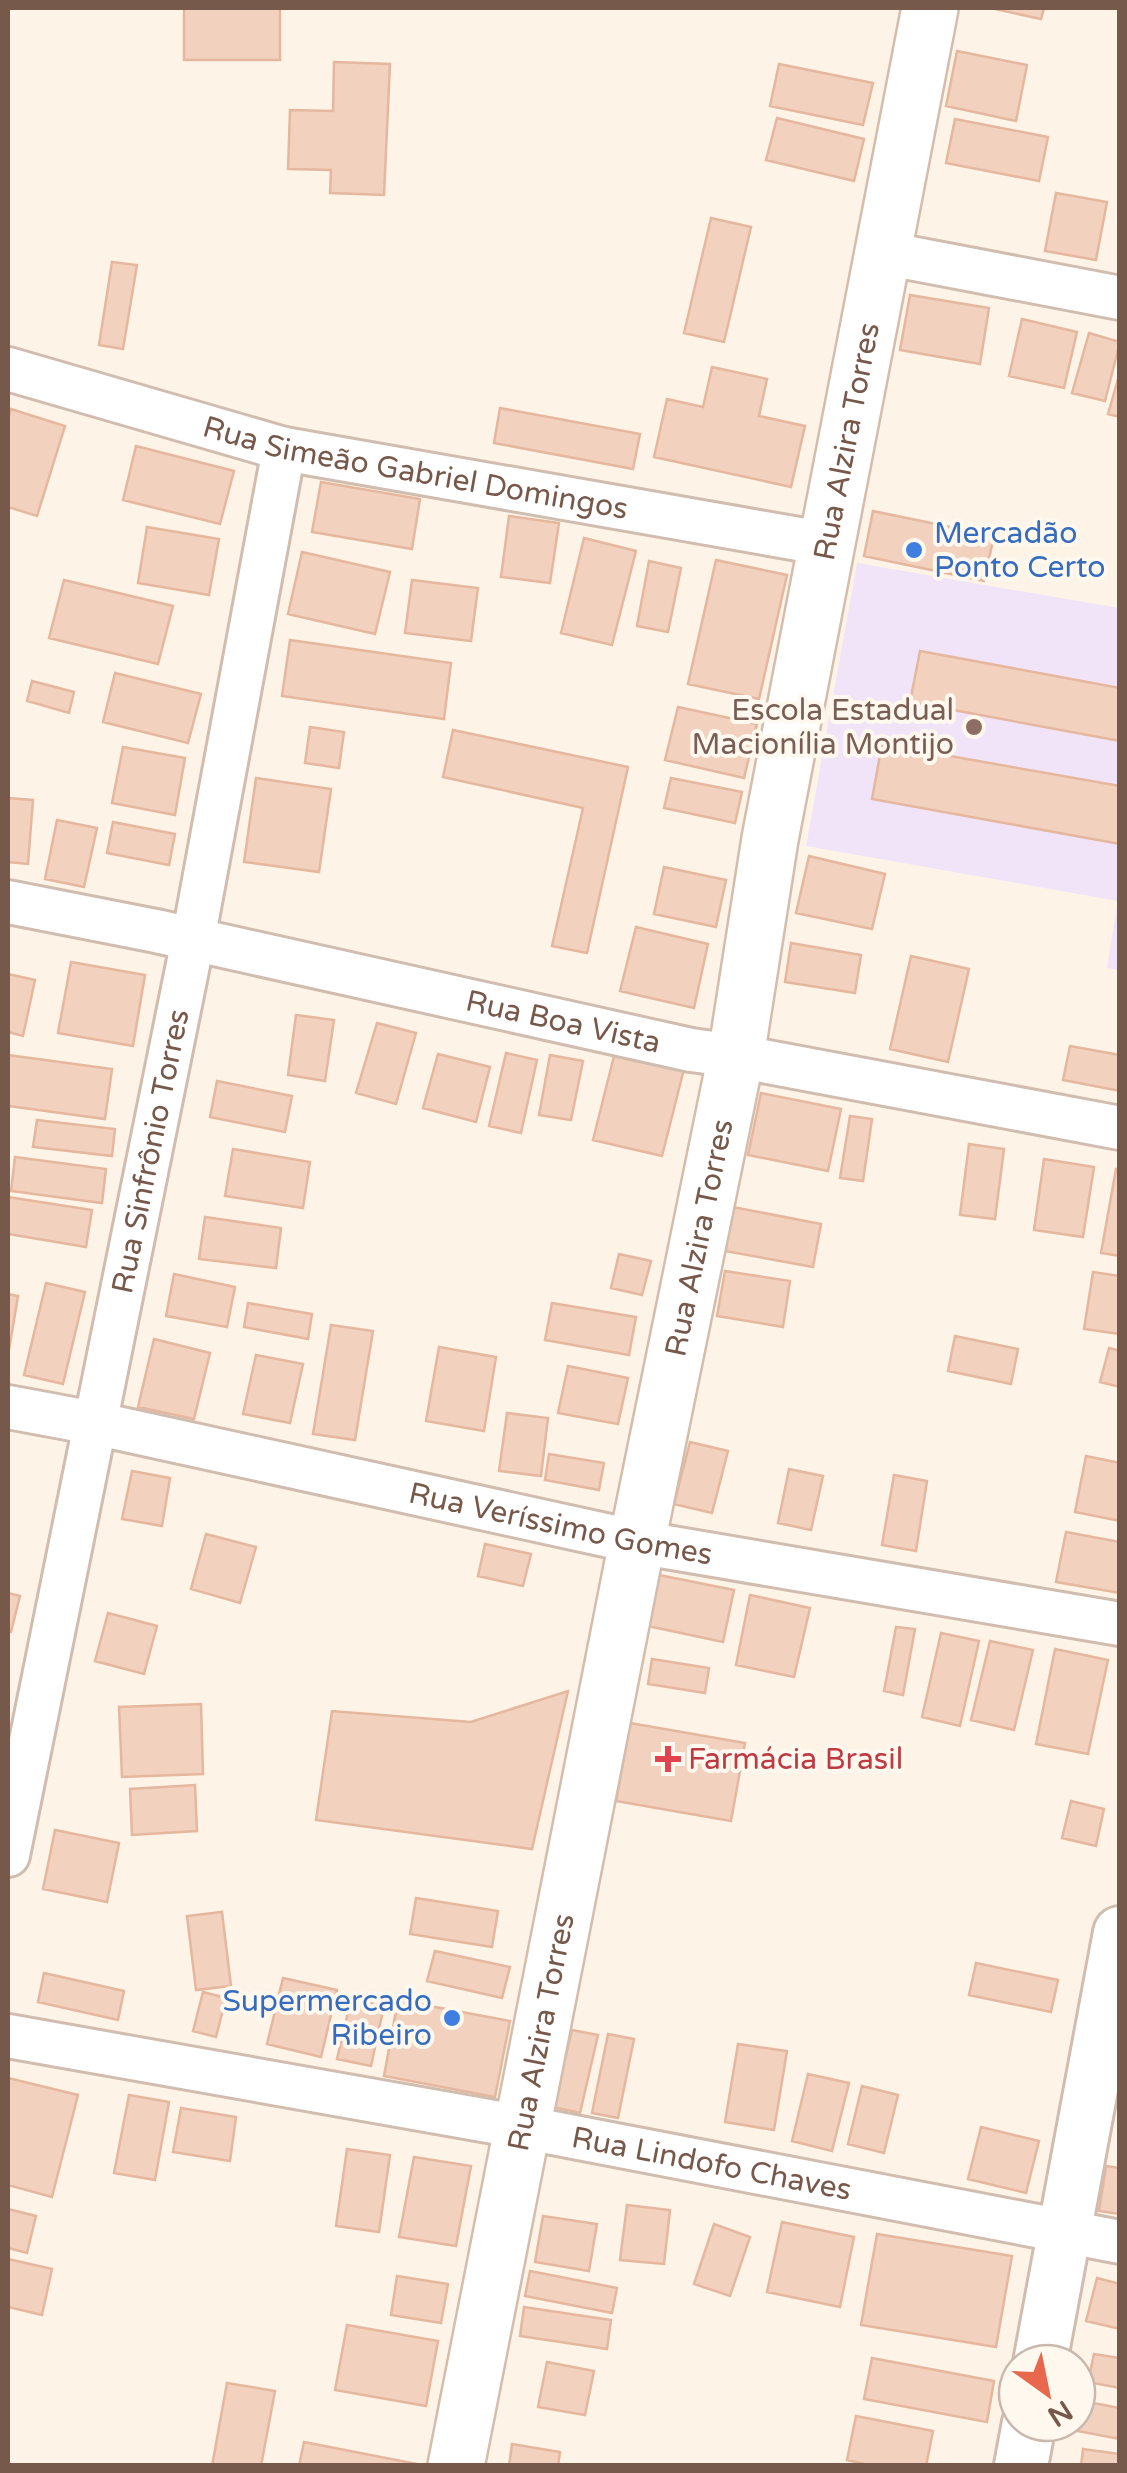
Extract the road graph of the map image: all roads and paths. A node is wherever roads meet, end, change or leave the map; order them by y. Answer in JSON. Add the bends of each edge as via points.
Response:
{"nodes":[{"id":1,"x":930,"y":8,"type":"edge"},
{"id":2,"x":884,"y":253,"type":"junction"},
{"id":3,"x":1120,"y":298,"type":"edge"},
{"id":4,"x":8,"y":369,"type":"edge"},
{"id":5,"x":284,"y":449,"type":"junction"},
{"id":6,"x":827,"y":544,"type":"junction"},
{"id":7,"x":8,"y":902,"type":"edge"},
{"id":8,"x":193,"y":940,"type":"junction"},
{"id":9,"x":736,"y":1056,"type":"junction"},
{"id":10,"x":1120,"y":1128,"type":"edge"},
{"id":11,"x":8,"y":1408,"type":"edge"},
{"id":12,"x":94,"y":1423,"type":"junction"},
{"id":13,"x":637,"y":1542,"type":"junction"},
{"id":14,"x":1120,"y":1624,"type":"edge"},
{"id":15,"x":8,"y":1855,"type":"edge"},
{"id":16,"x":1120,"y":1932,"type":"edge"},
{"id":17,"x":8,"y":2036,"type":"edge"},
{"id":18,"x":522,"y":2127,"type":"junction"},
{"id":19,"x":1065,"y":2232,"type":"junction"},
{"id":20,"x":1120,"y":2242,"type":"edge"},
{"id":21,"x":1044,"y":2343,"type":"edge"},
{"id":22,"x":456,"y":2466,"type":"edge"}],
"edges":[{"from":1,"to":2,"type":"main road","name":"Rua Alzira Torres"},
{"from":2,"to":3,"type":"street"},
{"from":2,"to":6,"type":"main road","name":"Rua Alzira Torres"},
{"from":4,"to":5,"type":"street","name":"Rua Simeão Gabriel Domingos"},
{"from":5,"to":6,"type":"street","name":"Rua Simeão Gabriel Domingos"},
{"from":5,"to":8,"type":"street","name":"Rua Sinfrônio Torres"},
{"from":6,"to":9,"type":"main road","name":"Rua Alzira Torres"},
{"from":7,"to":8,"type":"street","name":"Rua Boa Vista"},
{"from":8,"to":9,"type":"street","name":"Rua Boa Vista"},
{"from":8,"to":12,"type":"street","name":"Rua Sinfrônio Torres"},
{"from":9,"to":10,"type":"street","name":"Rua Boa Vista"},
{"from":9,"to":13,"type":"main road","name":"Rua Alzira Torres"},
{"from":11,"to":12,"type":"street","name":"Rua Veríssimo Gomes"},
{"from":12,"to":13,"type":"street","name":"Rua Veríssimo Gomes"},
{"from":12,"to":15,"type":"street","name":"Rua Sinfrônio Torres"},
{"from":13,"to":14,"type":"street","name":"Rua Veríssimo Gomes"},
{"from":13,"to":18,"type":"main road","name":"Rua Alzira Torres"},
{"from":16,"to":19,"type":"street"},
{"from":17,"to":18,"type":"street","name":"Rua Lindofo Chaves"},
{"from":18,"to":19,"type":"street","name":"Rua Lindofo Chaves"},
{"from":18,"to":22,"type":"main road","name":"Rua Alzira Torres"},
{"from":19,"to":20,"type":"street","name":"Rua Lindofo Chaves"},
{"from":19,"to":21,"type":"street"}]}
